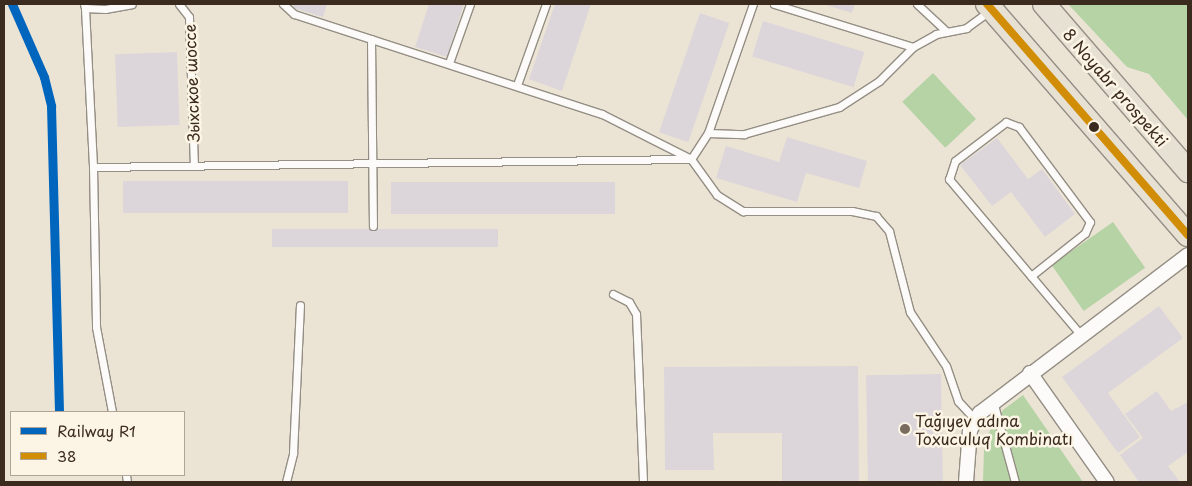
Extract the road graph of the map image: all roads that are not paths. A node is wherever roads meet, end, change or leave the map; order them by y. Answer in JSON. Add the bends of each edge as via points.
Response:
{"nodes":[{"id":1,"x":132,"y":4,"type":"edge"},
{"id":2,"x":179,"y":4,"type":"edge"},
{"id":3,"x":283,"y":4,"type":"edge"},
{"id":4,"x":470,"y":4,"type":"edge"},
{"id":5,"x":546,"y":4,"type":"edge"},
{"id":6,"x":753,"y":4,"type":"edge"},
{"id":7,"x":774,"y":4,"type":"edge"},
{"id":8,"x":917,"y":4,"type":"edge"},
{"id":9,"x":1044,"y":4,"type":"edge"},
{"id":10,"x":84,"y":6,"type":"edge"},
{"id":11,"x":990,"y":6,"type":"edge"},
{"id":12,"x":946,"y":31,"type":"junction"},
{"id":13,"x":371,"y":39,"type":"junction"},
{"id":14,"x":913,"y":47,"type":"junction"},
{"id":15,"x":449,"y":64,"type":"junction"},
{"id":16,"x":517,"y":85,"type":"junction"},
{"id":17,"x":708,"y":133,"type":"junction"},
{"id":18,"x":691,"y":160,"type":"junction"},
{"id":19,"x":373,"y":162,"type":"junction"},
{"id":20,"x":194,"y":165,"type":"junction"},
{"id":21,"x":93,"y":167,"type":"junction"},
{"id":22,"x":1188,"y":171,"type":"edge"},
{"id":23,"x":373,"y":226,"type":"dead end"},
{"id":24,"x":1188,"y":235,"type":"edge"},
{"id":25,"x":1188,"y":255,"type":"edge"},
{"id":26,"x":1031,"y":276,"type":"junction"},
{"id":27,"x":613,"y":294,"type":"dead end"},
{"id":28,"x":300,"y":305,"type":"dead end"},
{"id":29,"x":1081,"y":335,"type":"junction"},
{"id":30,"x":1030,"y":373,"type":"junction"},
{"id":31,"x":993,"y":401,"type":"junction"},
{"id":32,"x":112,"y":411,"type":"edge"},
{"id":33,"x":975,"y":419,"type":"junction"},
{"id":34,"x":286,"y":482,"type":"edge"},
{"id":35,"x":643,"y":482,"type":"edge"},
{"id":36,"x":966,"y":482,"type":"edge"},
{"id":37,"x":1015,"y":482,"type":"edge"},
{"id":38,"x":1107,"y":482,"type":"edge"}],
"edges":[{"from":1,"to":10,"type":"lane"},
{"from":2,"to":20,"type":"lane","name":"Зыхское шоссе","via":[[190,17]]},
{"from":3,"to":13,"type":"lane","via":[[294,14]]},
{"from":4,"to":15,"type":"lane"},
{"from":5,"to":16,"type":"lane"},
{"from":6,"to":17,"type":"lane"},
{"from":7,"to":14,"type":"lane"},
{"from":8,"to":12,"type":"lane"},
{"from":9,"to":22,"type":"highway","name":"8 Noyabr prospekti"},
{"from":10,"to":21,"type":"lane"},
{"from":11,"to":12,"type":"lane","via":[[966,28]]},
{"from":11,"to":24,"type":"highway"},
{"from":12,"to":14,"type":"lane"},
{"from":13,"to":15,"type":"lane"},
{"from":13,"to":19,"type":"lane"},
{"from":14,"to":17,"type":"lane","via":[[880,81],[839,108],[744,134]]},
{"from":15,"to":16,"type":"lane"},
{"from":16,"to":18,"type":"lane","via":[[602,114]]},
{"from":17,"to":18,"type":"lane"},
{"from":18,"to":19,"type":"lane"},
{"from":18,"to":33,"type":"lane","via":[[717,195],[743,211],[852,211],[882,220],[910,312],[946,366],[958,401]]},
{"from":19,"to":20,"type":"lane"},
{"from":19,"to":23,"type":"lane"},
{"from":20,"to":21,"type":"lane"},
{"from":21,"to":32,"type":"lane","via":[[96,327]]},
{"from":25,"to":29,"type":"street"},
{"from":26,"to":26,"type":"lane","via":[[948,173],[954,161],[1006,122],[1018,127],[1090,222],[1085,233]]},
{"from":26,"to":29,"type":"lane"},
{"from":27,"to":35,"type":"lane","via":[[629,302],[636,314]]},
{"from":28,"to":34,"type":"lane","via":[[293,453]]},
{"from":29,"to":30,"type":"street"},
{"from":30,"to":31,"type":"street"},
{"from":30,"to":38,"type":"street"},
{"from":31,"to":33,"type":"street"},
{"from":31,"to":37,"type":"lane"},
{"from":33,"to":36,"type":"street","via":[[966,448]]}]}
